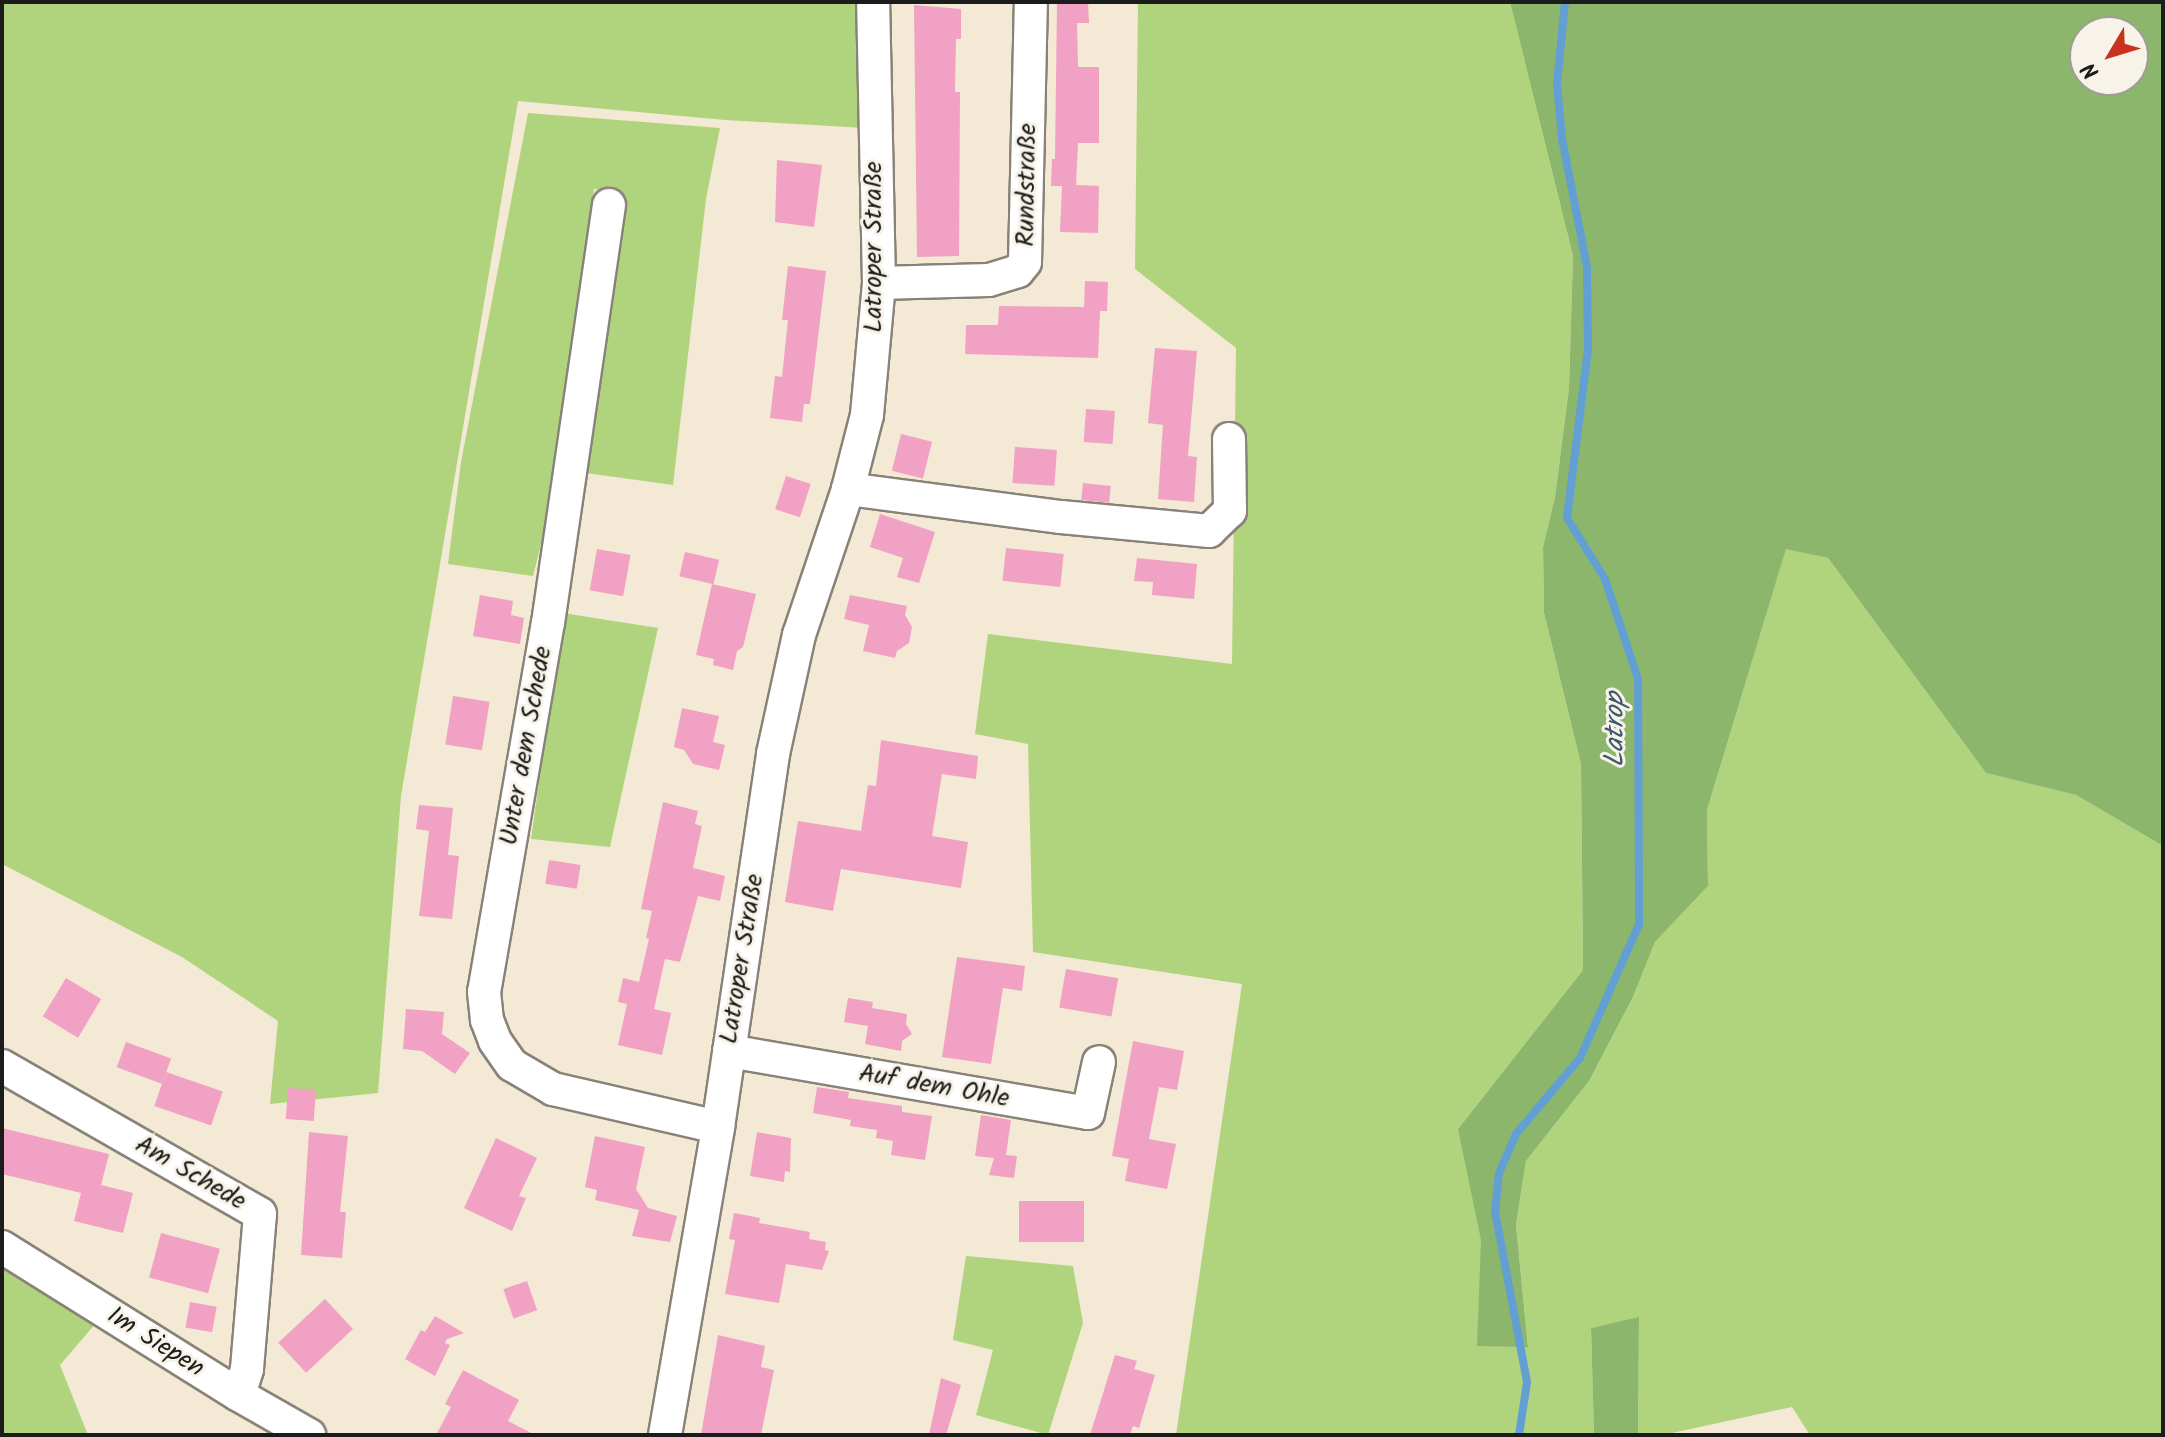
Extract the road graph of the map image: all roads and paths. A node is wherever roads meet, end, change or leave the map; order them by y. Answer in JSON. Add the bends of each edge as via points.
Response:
{"nodes":[{"id":1,"x":873,"y":2,"type":"edge"},
{"id":2,"x":1031,"y":2,"type":"edge"},
{"id":3,"x":609,"y":205,"type":"dead end"},
{"id":4,"x":879,"y":283,"type":"junction"},
{"id":5,"x":1229,"y":439,"type":"dead end"},
{"id":6,"x":848,"y":489,"type":"junction"},
{"id":7,"x":729,"y":1051,"type":"junction"},
{"id":8,"x":1099,"y":1062,"type":"dead end"},
{"id":9,"x":2,"y":1066,"type":"edge"},
{"id":10,"x":718,"y":1127,"type":"junction"},
{"id":11,"x":2,"y":1247,"type":"edge"},
{"id":12,"x":239,"y":1395,"type":"junction"},
{"id":13,"x":309,"y":1435,"type":"edge"},
{"id":14,"x":665,"y":1435,"type":"edge"}],
"edges":[{"from":1,"to":4,"type":"street","name":"Latroper Straße"},
{"from":2,"to":4,"type":"street","name":"Rundstraße","via":[[1025,262],[1018,271],[989,280]]},
{"from":3,"to":10,"type":"street","name":"Unter dem Schede","via":[[548,622],[484,992],[487,1020],[512,1065],[553,1089]]},
{"from":4,"to":6,"type":"street","name":"Latroper Straße","via":[[867,415]]},
{"from":5,"to":6,"type":"street","via":[[1230,511],[1209,531]]},
{"from":6,"to":7,"type":"street","name":"Latroper Straße","via":[[799,635],[773,754]]},
{"from":7,"to":8,"type":"street","name":"Auf dem Ohle","via":[[1088,1113]]},
{"from":7,"to":10,"type":"street","name":"Latroper Straße"},
{"from":9,"to":12,"type":"street","name":"Am Schede","via":[[260,1214],[247,1369]]},
{"from":10,"to":14,"type":"street","name":"Latroper Straße"},
{"from":11,"to":12,"type":"street","name":"Im Siepen"},
{"from":12,"to":13,"type":"street","name":"Im Siepen"}]}
